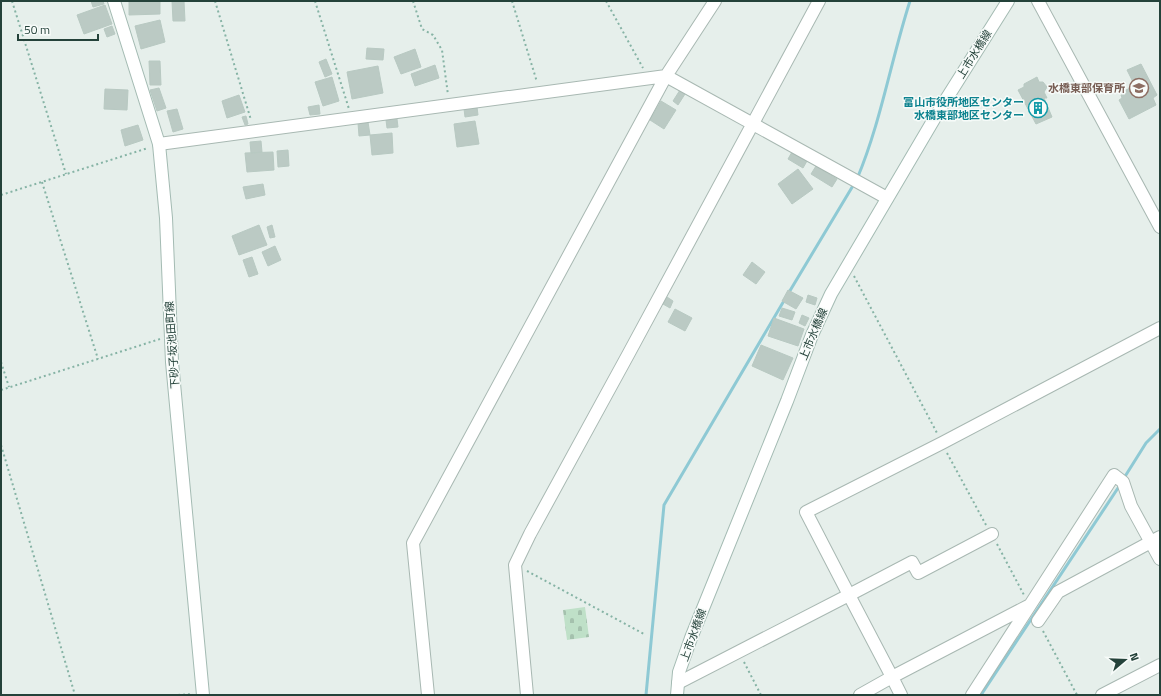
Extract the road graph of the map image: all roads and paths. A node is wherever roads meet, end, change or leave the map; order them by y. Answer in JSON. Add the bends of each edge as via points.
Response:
{"nodes":[{"id":1,"x":12,"y":1,"type":"edge"},
{"id":2,"x":114,"y":1,"type":"edge"},
{"id":3,"x":215,"y":1,"type":"edge"},
{"id":4,"x":315,"y":1,"type":"edge"},
{"id":5,"x":414,"y":1,"type":"edge"},
{"id":6,"x":512,"y":1,"type":"edge"},
{"id":7,"x":606,"y":1,"type":"edge"},
{"id":8,"x":715,"y":1,"type":"edge"},
{"id":9,"x":819,"y":1,"type":"edge"},
{"id":10,"x":1008,"y":1,"type":"edge"},
{"id":11,"x":1038,"y":1,"type":"edge"},
{"id":12,"x":666,"y":76,"type":"junction"},
{"id":13,"x":648,"y":78,"type":"junction"},
{"id":14,"x":540,"y":92,"type":"junction"},
{"id":15,"x":450,"y":106,"type":"junction"},
{"id":16,"x":352,"y":119,"type":"junction"},
{"id":17,"x":752,"y":124,"type":"junction"},
{"id":18,"x":255,"y":132,"type":"junction"},
{"id":19,"x":159,"y":144,"type":"junction"},
{"id":20,"x":66,"y":174,"type":"junction"},
{"id":21,"x":42,"y":182,"type":"junction"},
{"id":22,"x":1,"y":195,"type":"edge"},
{"id":23,"x":887,"y":198,"type":"junction"},
{"id":24,"x":1160,"y":227,"type":"edge"},
{"id":25,"x":847,"y":264,"type":"junction"},
{"id":26,"x":1160,"y":328,"type":"edge"},
{"id":27,"x":170,"y":336,"type":"junction"},
{"id":28,"x":98,"y":359,"type":"junction"},
{"id":29,"x":1,"y":362,"type":"edge"},
{"id":30,"x":9,"y":387,"type":"junction"},
{"id":31,"x":1,"y":390,"type":"edge"},
{"id":32,"x":942,"y":443,"type":"junction"},
{"id":33,"x":1,"y":445,"type":"edge"},
{"id":34,"x":992,"y":534,"type":"junction"},
{"id":35,"x":1155,"y":539,"type":"edge"},
{"id":36,"x":1160,"y":559,"type":"edge"},
{"id":37,"x":515,"y":565,"type":"junction"},
{"id":38,"x":849,"y":595,"type":"junction"},
{"id":39,"x":1030,"y":605,"type":"junction"},
{"id":40,"x":1038,"y":621,"type":"joint"},
{"id":41,"x":644,"y":634,"type":"dead end"},
{"id":42,"x":739,"y":652,"type":"junction"},
{"id":43,"x":1160,"y":665,"type":"edge"},
{"id":44,"x":892,"y":678,"type":"junction"},
{"id":45,"x":677,"y":689,"type":"edge"},
{"id":46,"x":203,"y":694,"type":"edge"},
{"id":47,"x":75,"y":695,"type":"edge"},
{"id":48,"x":178,"y":695,"type":"edge"},
{"id":49,"x":428,"y":695,"type":"edge"},
{"id":50,"x":527,"y":695,"type":"edge"},
{"id":51,"x":761,"y":695,"type":"edge"},
{"id":52,"x":860,"y":695,"type":"edge"},
{"id":53,"x":901,"y":695,"type":"edge"},
{"id":54,"x":972,"y":695,"type":"edge"},
{"id":55,"x":1077,"y":695,"type":"edge"},
{"id":56,"x":1102,"y":695,"type":"edge"}],
"edges":[{"from":1,"to":20,"type":"path"},
{"from":2,"to":19,"type":"street","name":"下砂子坂池田町線"},
{"from":3,"to":18,"type":"path"},
{"from":4,"to":16,"type":"path"},
{"from":5,"to":15,"type":"path","via":[[422,29],[433,35],[442,50]]},
{"from":6,"to":14,"type":"path"},
{"from":7,"to":13,"type":"path"},
{"from":8,"to":12,"type":"street"},
{"from":9,"to":17,"type":"street"},
{"from":10,"to":23,"type":"street","name":"上市水橋線"},
{"from":11,"to":24,"type":"street"},
{"from":12,"to":13,"type":"street"},
{"from":12,"to":17,"type":"street"},
{"from":12,"to":49,"type":"street","via":[[413,544]]},
{"from":13,"to":14,"type":"street"},
{"from":14,"to":15,"type":"street"},
{"from":15,"to":16,"type":"street"},
{"from":16,"to":18,"type":"street"},
{"from":17,"to":23,"type":"street"},
{"from":17,"to":37,"type":"street"},
{"from":18,"to":19,"type":"street"},
{"from":19,"to":20,"type":"path"},
{"from":19,"to":27,"type":"street","name":"下砂子坂池田町線","via":[[166,218]]},
{"from":20,"to":21,"type":"path"},
{"from":21,"to":22,"type":"path"},
{"from":21,"to":28,"type":"path"},
{"from":23,"to":25,"type":"street","name":"上市水橋線"},
{"from":25,"to":32,"type":"path"},
{"from":25,"to":45,"type":"street","name":"上市水橋線","via":[[812,335],[691,638],[679,672]]},
{"from":26,"to":32,"type":"street"},
{"from":27,"to":28,"type":"path"},
{"from":27,"to":46,"type":"street","name":"下砂子坂池田町線"},
{"from":28,"to":30,"type":"path"},
{"from":29,"to":30,"type":"path"},
{"from":30,"to":31,"type":"path"},
{"from":32,"to":34,"type":"path"},
{"from":32,"to":38,"type":"street","via":[[806,512]]},
{"from":33,"to":47,"type":"path"},
{"from":34,"to":38,"type":"street","via":[[918,572],[912,562]]},
{"from":34,"to":39,"type":"path"},
{"from":35,"to":36,"type":"street"},
{"from":35,"to":39,"type":"street","via":[[1131,506],[1123,482],[1114,475]]},
{"from":35,"to":40,"type":"street","via":[[1058,592]]},
{"from":37,"to":41,"type":"path"},
{"from":37,"to":50,"type":"street"},
{"from":38,"to":42,"type":"street"},
{"from":38,"to":44,"type":"street"},
{"from":39,"to":44,"type":"street"},
{"from":39,"to":54,"type":"street"},
{"from":40,"to":55,"type":"path"},
{"from":42,"to":45,"type":"street"},
{"from":42,"to":51,"type":"path"},
{"from":43,"to":56,"type":"street"},
{"from":44,"to":52,"type":"street"},
{"from":44,"to":53,"type":"street"},
{"from":46,"to":48,"type":"path"}]}
